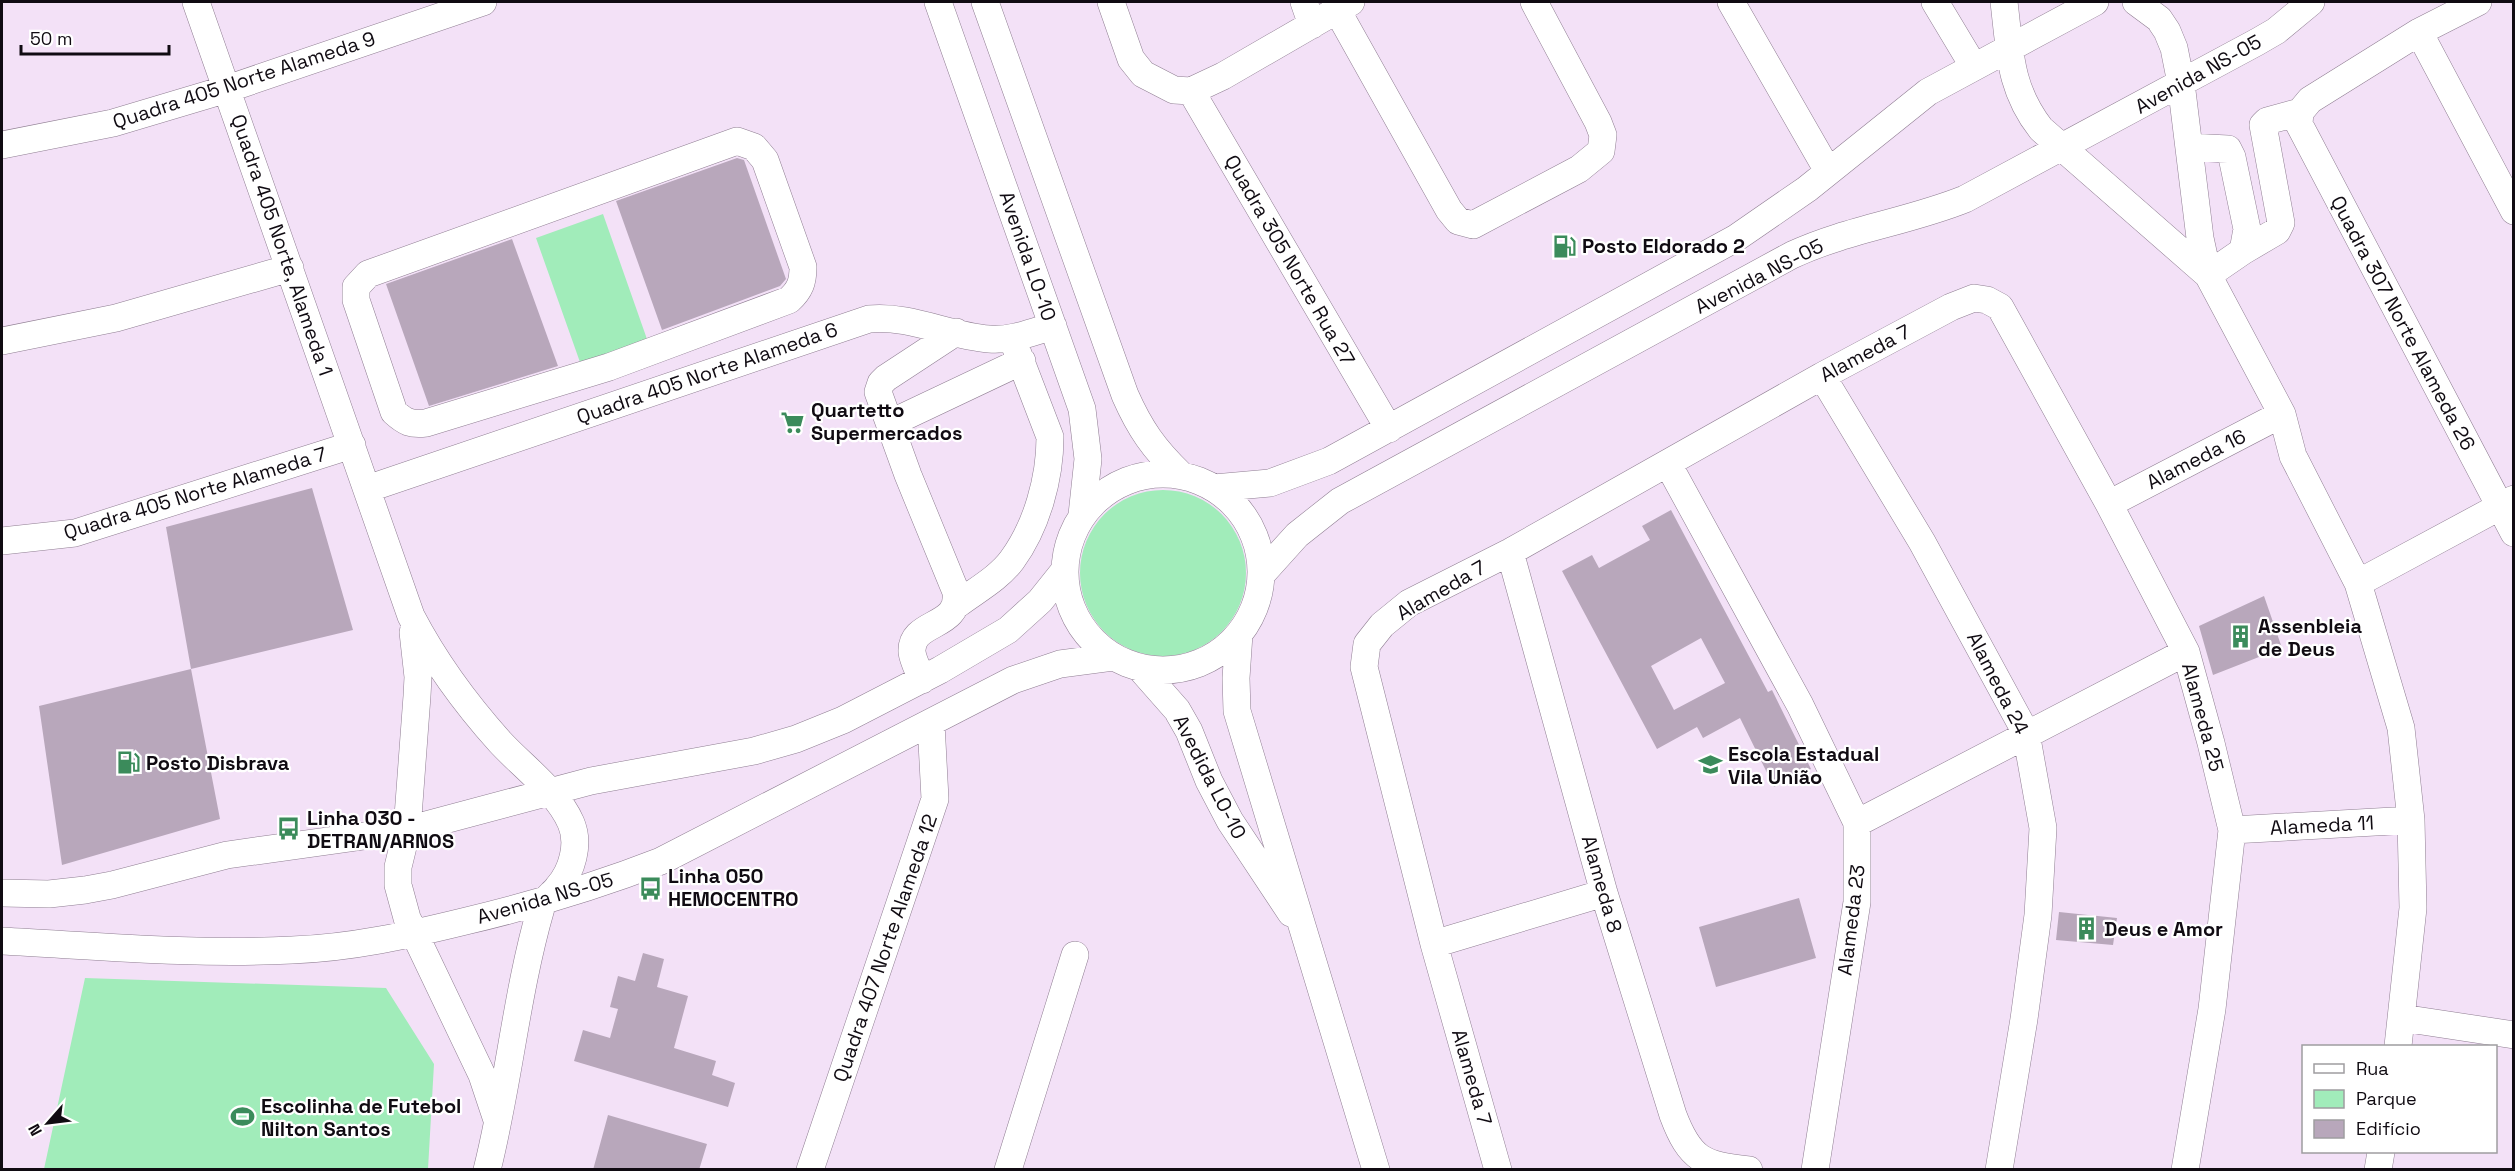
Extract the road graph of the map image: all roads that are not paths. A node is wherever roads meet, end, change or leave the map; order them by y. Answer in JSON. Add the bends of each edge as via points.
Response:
{"nodes":[{"id":1,"x":196,"y":2,"type":"edge"},
{"id":2,"x":483,"y":2,"type":"edge"},
{"id":3,"x":938,"y":2,"type":"edge"},
{"id":4,"x":985,"y":2,"type":"edge"},
{"id":5,"x":1111,"y":2,"type":"edge"},
{"id":6,"x":1534,"y":2,"type":"edge"},
{"id":7,"x":1731,"y":2,"type":"edge"},
{"id":8,"x":1935,"y":2,"type":"edge"},
{"id":9,"x":2004,"y":2,"type":"edge"},
{"id":10,"x":2095,"y":2,"type":"edge"},
{"id":11,"x":2136,"y":2,"type":"edge"},
{"id":12,"x":2312,"y":2,"type":"edge"},
{"id":13,"x":2478,"y":2,"type":"edge"},
{"id":14,"x":1344,"y":6,"type":"edge"},
{"id":15,"x":1308,"y":13,"type":"edge"},
{"id":16,"x":2419,"y":32,"type":"junction"},
{"id":17,"x":2010,"y":48,"type":"junction"},
{"id":18,"x":1974,"y":67,"type":"junction"},
{"id":19,"x":2181,"y":83,"type":"junction"},
{"id":20,"x":227,"y":89,"type":"junction"},
{"id":21,"x":1191,"y":91,"type":"junction"},
{"id":22,"x":2300,"y":112,"type":"junction"},
{"id":23,"x":2263,"y":125,"type":"junction"},
{"id":24,"x":2,"y":146,"type":"edge"},
{"id":25,"x":2063,"y":147,"type":"junction"},
{"id":26,"x":2189,"y":147,"type":"junction"},
{"id":27,"x":2218,"y":148,"type":"junction"},
{"id":28,"x":1828,"y":171,"type":"junction"},
{"id":29,"x":2514,"y":211,"type":"edge"},
{"id":30,"x":2243,"y":251,"type":"junction"},
{"id":31,"x":290,"y":268,"type":"junction"},
{"id":32,"x":2208,"y":275,"type":"junction"},
{"id":33,"x":2000,"y":307,"type":"joint"},
{"id":34,"x":1053,"y":326,"type":"junction"},
{"id":35,"x":956,"y":332,"type":"junction"},
{"id":36,"x":2,"y":341,"type":"edge"},
{"id":37,"x":1017,"y":350,"type":"junction"},
{"id":38,"x":609,"y":367,"type":"junction"},
{"id":39,"x":1822,"y":376,"type":"junction"},
{"id":40,"x":622,"y":401,"type":"junction"},
{"id":41,"x":2282,"y":414,"type":"junction"},
{"id":42,"x":891,"y":423,"type":"junction"},
{"id":43,"x":1389,"y":429,"type":"junction"},
{"id":44,"x":352,"y":445,"type":"junction"},
{"id":45,"x":1668,"y":464,"type":"junction"},
{"id":46,"x":1181,"y":475,"type":"junction"},
{"id":47,"x":368,"y":489,"type":"junction"},
{"id":48,"x":1214,"y":489,"type":"junction"},
{"id":49,"x":2506,"y":503,"type":"edge"},
{"id":50,"x":2109,"y":504,"type":"junction"},
{"id":51,"x":1082,"y":515,"type":"junction"},
{"id":52,"x":2514,"y":533,"type":"edge"},
{"id":53,"x":2,"y":541,"type":"edge"},
{"id":54,"x":1510,"y":552,"type":"junction"},
{"id":55,"x":1064,"y":571,"type":"junction"},
{"id":56,"x":1261,"y":575,"type":"junction"},
{"id":57,"x":2358,"y":583,"type":"junction"},
{"id":58,"x":958,"y":604,"type":"junction"},
{"id":59,"x":411,"y":616,"type":"junction"},
{"id":60,"x":1239,"y":634,"type":"junction"},
{"id":61,"x":2186,"y":652,"type":"junction"},
{"id":62,"x":1113,"y":657,"type":"junction"},
{"id":63,"x":1140,"y":668,"type":"junction"},
{"id":64,"x":922,"y":680,"type":"junction"},
{"id":65,"x":931,"y":723,"type":"junction"},
{"id":66,"x":2026,"y":733,"type":"junction"},
{"id":67,"x":549,"y":793,"type":"junction"},
{"id":68,"x":2411,"y":820,"type":"junction"},
{"id":69,"x":1857,"y":824,"type":"junction"},
{"id":70,"x":407,"y":830,"type":"junction"},
{"id":71,"x":2232,"y":830,"type":"junction"},
{"id":72,"x":2,"y":893,"type":"edge"},
{"id":73,"x":1604,"y":893,"type":"junction"},
{"id":74,"x":543,"y":902,"type":"junction"},
{"id":75,"x":414,"y":934,"type":"junction"},
{"id":76,"x":2,"y":941,"type":"edge"},
{"id":77,"x":1434,"y":944,"type":"junction"},
{"id":78,"x":1312,"y":953,"type":"junction"},
{"id":79,"x":1075,"y":955,"type":"dead end"},
{"id":80,"x":2402,"y":1018,"type":"junction"},
{"id":81,"x":2514,"y":1035,"type":"edge"},
{"id":82,"x":2398,"y":1045,"type":"edge"},
{"id":83,"x":498,"y":1124,"type":"junction"},
{"id":84,"x":487,"y":1170,"type":"edge"},
{"id":85,"x":810,"y":1170,"type":"edge"},
{"id":86,"x":1008,"y":1170,"type":"edge"},
{"id":87,"x":1376,"y":1170,"type":"edge"},
{"id":88,"x":1498,"y":1170,"type":"edge"},
{"id":89,"x":1749,"y":1170,"type":"edge"},
{"id":90,"x":1815,"y":1170,"type":"edge"},
{"id":91,"x":1999,"y":1170,"type":"edge"},
{"id":92,"x":2185,"y":1170,"type":"edge"}],
"edges":[{"from":1,"to":20,"type":"street","name":"Quadra 405 Norte, Alameda 1"},
{"from":2,"to":20,"type":"street","name":"Quadra 405 Norte Alameda 9"},
{"from":3,"to":34,"type":"street","name":"Avenida LO-10"},
{"from":4,"to":46,"type":"street","via":[[1125,395],[1145,436]]},
{"from":5,"to":21,"type":"street","via":[[1131,59],[1143,74],[1174,90]]},
{"from":6,"to":14,"type":"street","via":[[1598,122],[1603,135],[1601,151],[1578,169],[1473,225],[1458,222],[1449,210]]},
{"from":7,"to":28,"type":"street"},
{"from":8,"to":18,"type":"street"},
{"from":9,"to":17,"type":"street"},
{"from":10,"to":17,"type":"street","name":"Avenida NS-05"},
{"from":11,"to":19,"type":"street","via":[[2168,31]]},
{"from":12,"to":19,"type":"street","name":"Avenida NS-05","via":[[2276,31]]},
{"from":13,"to":16,"type":"street"},
{"from":14,"to":15,"type":"street"},
{"from":15,"to":21,"type":"street","via":[[1223,76]]},
{"from":16,"to":22,"type":"street","via":[[2310,100]]},
{"from":16,"to":29,"type":"street"},
{"from":17,"to":18,"type":"street","name":"Avenida NS-05"},
{"from":17,"to":25,"type":"street","via":[[2018,94],[2026,110]]},
{"from":18,"to":28,"type":"street","name":"Avenida NS-05","via":[[1909,105]]},
{"from":19,"to":25,"type":"street","name":"Avenida NS-05"},
{"from":19,"to":26,"type":"street"},
{"from":20,"to":24,"type":"street","name":"Quadra 405 Norte Alameda 9","via":[[113,123]]},
{"from":20,"to":31,"type":"street","name":"Quadra 405 Norte, Alameda 1"},
{"from":21,"to":43,"type":"street","name":"Quadra 305 Norte Rua 27"},
{"from":22,"to":23,"type":"street"},
{"from":22,"to":49,"type":"street","name":"Quadra 307 Norte Alameda 26","via":[[2301,130]]},
{"from":23,"to":27,"type":"street"},
{"from":23,"to":30,"type":"street","via":[[2282,223],[2277,231]]},
{"from":25,"to":32,"type":"street"},
{"from":25,"to":56,"type":"street","name":"Avenida NS-05","via":[[1965,199],[1929,213],[1832,238],[1792,255],[1340,501],[1297,535]]},
{"from":26,"to":27,"type":"street"},
{"from":26,"to":32,"type":"street"},
{"from":27,"to":30,"type":"street","via":[[2228,149],[2232,157],[2247,229]]},
{"from":28,"to":43,"type":"street","name":"Avenida NS-05","via":[[1782,208],[1725,245]]},
{"from":30,"to":32,"type":"street"},
{"from":31,"to":36,"type":"street","via":[[116,318]]},
{"from":31,"to":44,"type":"street","name":"Quadra 405 Norte, Alameda 1"},
{"from":32,"to":41,"type":"street"},
{"from":33,"to":39,"type":"street","name":"Alameda 7","via":[[1974,298],[1963,302]]},
{"from":33,"to":50,"type":"street","name":"Alameda 25"},
{"from":34,"to":37,"type":"street","name":"Quadra 405 Norte Alameda 6"},
{"from":34,"to":51,"type":"street","name":"Avenida LO-10","via":[[1085,426],[1088,473]]},
{"from":35,"to":37,"type":"street","name":"Quadra 405 Norte Alameda 6"},
{"from":35,"to":40,"type":"street","name":"Quadra 405 Norte Alameda 6","via":[[898,320],[869,319]]},
{"from":35,"to":42,"type":"street","via":[[881,383],[878,392]]},
{"from":37,"to":42,"type":"street"},
{"from":37,"to":58,"type":"street","via":[[1050,437],[1050,454],[1036,515],[1012,560]]},
{"from":38,"to":38,"type":"street","via":[[414,425],[394,412],[356,300],[356,287],[368,274],[624,180],[736,141],[754,147],[765,160],[803,267],[798,291],[789,300]]},
{"from":38,"to":40,"type":"street"},
{"from":39,"to":45,"type":"street","name":"Alameda 7"},
{"from":39,"to":66,"type":"street","name":"Alameda 24","via":[[1922,542]]},
{"from":40,"to":47,"type":"street","name":"Quadra 405 Norte Alameda 6"},
{"from":41,"to":50,"type":"street","name":"Alameda 16"},
{"from":41,"to":57,"type":"street","via":[[2294,456]]},
{"from":42,"to":58,"type":"street"},
{"from":43,"to":48,"type":"street","name":"Avenida NS-05","via":[[1285,479]]},
{"from":44,"to":47,"type":"street","name":"Quadra 405 Norte, Alameda 1"},
{"from":44,"to":53,"type":"street","name":"Quadra 405 Norte Alameda 7","via":[[75,533]]},
{"from":45,"to":54,"type":"street","name":"Alameda 7"},
{"from":45,"to":69,"type":"street","name":"Alameda 23","via":[[1800,705]]},
{"from":46,"to":48,"type":"street","name":"Avenida NS-05"},
{"from":46,"to":51,"type":"street","name":"Avenida NS-05","via":[[1160,473],[1130,479],[1103,493]]},
{"from":47,"to":59,"type":"street","name":"Quadra 405 Norte, Alameda 1"},
{"from":48,"to":56,"type":"street","name":"Avenida NS-05","via":[[1236,507],[1250,528]]},
{"from":49,"to":52,"type":"street","name":"Quadra 307 Norte Alameda 26"},
{"from":49,"to":57,"type":"street"},
{"from":50,"to":61,"type":"street","name":"Alameda 25"},
{"from":51,"to":55,"type":"street","name":"Avenida NS-05","via":[[1069,542]]},
{"from":54,"to":73,"type":"street","name":"Alameda 8"},
{"from":54,"to":77,"type":"street","name":"Alameda 7","via":[[1409,603],[1382,625],[1367,644],[1364,667]]},
{"from":55,"to":62,"type":"street","name":"Avenida NS-05","via":[[1075,616],[1091,639]]},
{"from":55,"to":64,"type":"street","name":"Avenida NS-05","via":[[1018,623]]},
{"from":56,"to":60,"type":"street","name":"Avenida NS-05","via":[[1255,606]]},
{"from":57,"to":68,"type":"street","via":[[2401,728]]},
{"from":58,"to":64,"type":"street","via":[[952,614],[923,631],[914,642],[912,653]]},
{"from":59,"to":67,"type":"street","via":[[450,682]]},
{"from":59,"to":70,"type":"street","via":[[418,677]]},
{"from":60,"to":63,"type":"street","name":"Avenida NS-05","via":[[1215,656],[1195,665],[1173,670]]},
{"from":60,"to":78,"type":"street","name":"Avedida LO-10","via":[[1237,711]]},
{"from":61,"to":66,"type":"street"},
{"from":61,"to":71,"type":"street","name":"Alameda 25"},
{"from":62,"to":63,"type":"street","name":"Avenida NS-05"},
{"from":62,"to":65,"type":"street","name":"Avenida NS-05","via":[[1076,660],[1029,674]]},
{"from":63,"to":78,"type":"street","name":"Avedida LO-10","via":[[1171,701],[1230,821],[1290,911]]},
{"from":64,"to":67,"type":"street","name":"Avenida NS-05","via":[[796,739]]},
{"from":65,"to":74,"type":"street","name":"Avenida NS-05","via":[[661,861]]},
{"from":65,"to":85,"type":"street","name":"Quadra 407 Norte Alameda 12","via":[[935,799]]},
{"from":66,"to":69,"type":"street"},
{"from":66,"to":91,"type":"street","name":"Alameda 24","via":[[2043,828],[2038,915]]},
{"from":67,"to":70,"type":"street","name":"Avenida NS-05"},
{"from":67,"to":74,"type":"street","via":[[571,823],[575,842],[572,860],[560,885]]},
{"from":68,"to":71,"type":"street","name":"Alameda 11"},
{"from":68,"to":80,"type":"street","via":[[2414,908]]},
{"from":69,"to":90,"type":"street","name":"Alameda 23","via":[[1857,902]]},
{"from":70,"to":72,"type":"street","name":"Avenida NS-05","via":[[226,855],[85,890]]},
{"from":70,"to":75,"type":"street","via":[[398,885]]},
{"from":71,"to":92,"type":"street","name":"Alameda 25","via":[[2212,1009]]},
{"from":73,"to":77,"type":"street"},
{"from":73,"to":89,"type":"street","name":"Alameda 8","via":[[1682,1139],[1691,1151],[1718,1166]]},
{"from":74,"to":75,"type":"street","name":"Avenida NS-05"},
{"from":74,"to":83,"type":"street","via":[[518,1006]]},
{"from":75,"to":76,"type":"street","name":"Avenida NS-05","via":[[332,947],[261,951]]},
{"from":75,"to":83,"type":"street","via":[[482,1075]]},
{"from":77,"to":88,"type":"street","name":"Alameda 7"},
{"from":78,"to":87,"type":"street","name":"Avedida LO-10"},
{"from":79,"to":86,"type":"street"},
{"from":80,"to":81,"type":"street"},
{"from":80,"to":82,"type":"street"},
{"from":83,"to":84,"type":"street"}]}
